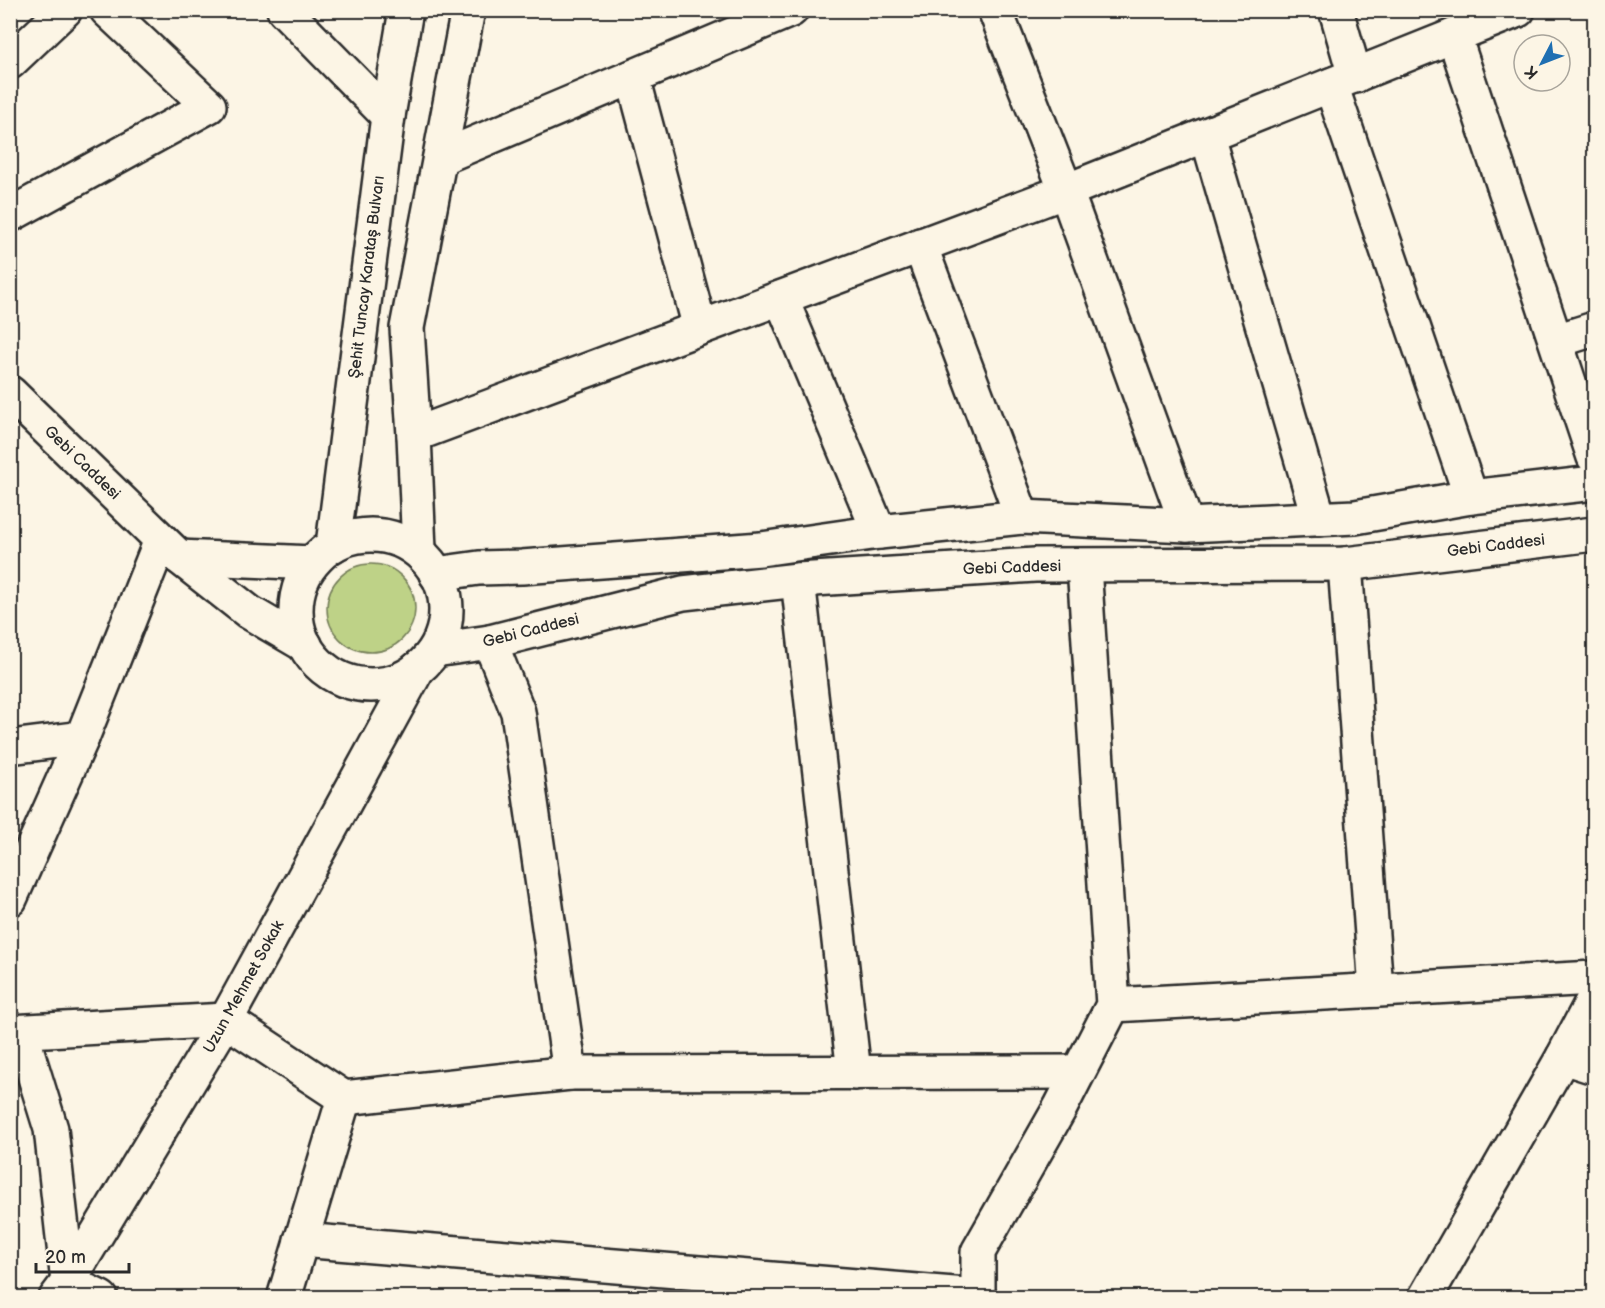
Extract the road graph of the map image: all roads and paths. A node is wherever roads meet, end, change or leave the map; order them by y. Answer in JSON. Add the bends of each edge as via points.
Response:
{"nodes":[{"id":1,"x":65,"y":10,"type":"edge"},
{"id":2,"x":107,"y":10,"type":"edge"},
{"id":3,"x":284,"y":10,"type":"edge"},
{"id":4,"x":406,"y":10,"type":"edge"},
{"id":5,"x":468,"y":10,"type":"edge"},
{"id":6,"x":791,"y":10,"type":"edge"},
{"id":7,"x":995,"y":10,"type":"edge"},
{"id":8,"x":1336,"y":10,"type":"edge"},
{"id":9,"x":1518,"y":10,"type":"edge"},
{"id":10,"x":1455,"y":36,"type":"junction"},
{"id":11,"x":10,"y":62,"type":"edge"},
{"id":12,"x":633,"y":77,"type":"junction"},
{"id":13,"x":1343,"y":80,"type":"junction"},
{"id":14,"x":388,"y":116,"type":"junction"},
{"id":15,"x":1207,"y":135,"type":"junction"},
{"id":16,"x":440,"y":158,"type":"junction"},
{"id":17,"x":1066,"y":191,"type":"junction"},
{"id":18,"x":10,"y":215,"type":"edge"},
{"id":19,"x":920,"y":245,"type":"junction"},
{"id":20,"x":781,"y":298,"type":"junction"},
{"id":21,"x":700,"y":328,"type":"junction"},
{"id":22,"x":1594,"y":329,"type":"edge"},
{"id":23,"x":1556,"y":341,"type":"junction"},
{"id":24,"x":10,"y":393,"type":"edge"},
{"id":25,"x":414,"y":435,"type":"junction"},
{"id":26,"x":1594,"y":457,"type":"edge"},
{"id":27,"x":1594,"y":483,"type":"edge"},
{"id":28,"x":1471,"y":498,"type":"junction"},
{"id":29,"x":1022,"y":517,"type":"junction"},
{"id":30,"x":1319,"y":519,"type":"junction"},
{"id":31,"x":1187,"y":525,"type":"junction"},
{"id":32,"x":879,"y":532,"type":"junction"},
{"id":33,"x":1594,"y":534,"type":"edge"},
{"id":34,"x":170,"y":549,"type":"junction"},
{"id":35,"x":323,"y":554,"type":"junction"},
{"id":36,"x":427,"y":562,"type":"junction"},
{"id":37,"x":1345,"y":564,"type":"junction"},
{"id":38,"x":1084,"y":566,"type":"junction"},
{"id":39,"x":798,"y":580,"type":"junction"},
{"id":40,"x":490,"y":642,"type":"junction"},
{"id":41,"x":305,"y":645,"type":"junction"},
{"id":42,"x":426,"y":659,"type":"junction"},
{"id":43,"x":82,"y":738,"type":"junction"},
{"id":44,"x":10,"y":747,"type":"edge"},
{"id":45,"x":10,"y":899,"type":"edge"},
{"id":46,"x":1594,"y":978,"type":"edge"},
{"id":47,"x":1376,"y":990,"type":"junction"},
{"id":48,"x":1594,"y":998,"type":"edge"},
{"id":49,"x":1113,"y":1005,"type":"junction"},
{"id":50,"x":226,"y":1020,"type":"junction"},
{"id":51,"x":16,"y":1032,"type":"edge"},
{"id":52,"x":1563,"y":1057,"type":"junction"},
{"id":53,"x":1594,"y":1067,"type":"edge"},
{"id":54,"x":1078,"y":1072,"type":"junction"},
{"id":55,"x":570,"y":1073,"type":"junction"},
{"id":56,"x":854,"y":1073,"type":"junction"},
{"id":57,"x":344,"y":1098,"type":"junction"},
{"id":58,"x":301,"y":1240,"type":"junction"},
{"id":59,"x":62,"y":1290,"type":"edge"},
{"id":60,"x":978,"y":1297,"type":"edge"},
{"id":61,"x":101,"y":1298,"type":"edge"},
{"id":62,"x":284,"y":1298,"type":"edge"},
{"id":63,"x":1425,"y":1298,"type":"edge"}],
"edges":[{"from":1,"to":11,"type":"street"},
{"from":2,"to":18,"type":"street","via":[[209,106]]},
{"from":3,"to":14,"type":"street"},
{"from":4,"to":14,"type":"street","name":"Şehit Tuncay Karataş Bulvarı"},
{"from":5,"to":16,"type":"street"},
{"from":6,"to":12,"type":"street"},
{"from":7,"to":17,"type":"street"},
{"from":8,"to":13,"type":"street"},
{"from":9,"to":10,"type":"street"},
{"from":10,"to":13,"type":"street"},
{"from":10,"to":23,"type":"street"},
{"from":12,"to":16,"type":"street"},
{"from":12,"to":21,"type":"street"},
{"from":13,"to":15,"type":"street"},
{"from":13,"to":28,"type":"street"},
{"from":14,"to":35,"type":"street","name":"Şehit Tuncay Karataş Bulvarı"},
{"from":15,"to":17,"type":"street"},
{"from":15,"to":30,"type":"street"},
{"from":16,"to":25,"type":"street","via":[[407,328]]},
{"from":17,"to":19,"type":"street"},
{"from":17,"to":31,"type":"street"},
{"from":19,"to":20,"type":"street"},
{"from":19,"to":29,"type":"street"},
{"from":20,"to":21,"type":"street"},
{"from":20,"to":32,"type":"street"},
{"from":21,"to":25,"type":"street"},
{"from":22,"to":23,"type":"street"},
{"from":23,"to":26,"type":"street"},
{"from":24,"to":34,"type":"street","name":"Gebi Caddesi"},
{"from":25,"to":36,"type":"street"},
{"from":27,"to":28,"type":"street"},
{"from":28,"to":30,"type":"street"},
{"from":29,"to":31,"type":"street"},
{"from":29,"to":32,"type":"street"},
{"from":30,"to":31,"type":"street"},
{"from":32,"to":36,"type":"street","via":[[760,549],[522,567],[479,568]]},
{"from":33,"to":37,"type":"street","name":"Gebi Caddesi"},
{"from":34,"to":35,"type":"street"},
{"from":34,"to":41,"type":"street","name":"Gebi Caddesi","via":[[249,612]]},
{"from":34,"to":43,"type":"street"},
{"from":35,"to":36,"type":"street","via":[[357,536],[383,535]]},
{"from":35,"to":41,"type":"street","via":[[302,581],[296,602],[297,624]]},
{"from":36,"to":42,"type":"street","via":[[440,581],[446,603],[444,627]]},
{"from":37,"to":38,"type":"street","name":"Gebi Caddesi"},
{"from":37,"to":47,"type":"street"},
{"from":38,"to":39,"type":"street","name":"Gebi Caddesi"},
{"from":38,"to":49,"type":"street"},
{"from":39,"to":40,"type":"street","name":"Gebi Caddesi","via":[[682,593]]},
{"from":39,"to":56,"type":"street"},
{"from":40,"to":42,"type":"street","name":"Gebi Caddesi"},
{"from":40,"to":55,"type":"street","via":[[518,712]]},
{"from":41,"to":42,"type":"street","via":[[318,663],[336,676],[358,684],[380,685],[402,678]]},
{"from":42,"to":50,"type":"street","name":"Uzun Mehmet Sokak"},
{"from":43,"to":44,"type":"street"},
{"from":43,"to":45,"type":"street"},
{"from":46,"to":47,"type":"street"},
{"from":47,"to":49,"type":"street"},
{"from":48,"to":52,"type":"street"},
{"from":49,"to":54,"type":"street"},
{"from":50,"to":51,"type":"street"},
{"from":50,"to":57,"type":"street"},
{"from":50,"to":59,"type":"street","name":"Uzun Mehmet Sokak"},
{"from":51,"to":59,"type":"street","via":[[51,1129]]},
{"from":52,"to":53,"type":"street"},
{"from":52,"to":63,"type":"street"},
{"from":54,"to":56,"type":"street"},
{"from":54,"to":60,"type":"street","via":[[978,1252]]},
{"from":55,"to":56,"type":"street"},
{"from":55,"to":57,"type":"street"},
{"from":57,"to":58,"type":"street"},
{"from":58,"to":60,"type":"street"},
{"from":58,"to":62,"type":"street"},
{"from":59,"to":61,"type":"street"}]}
